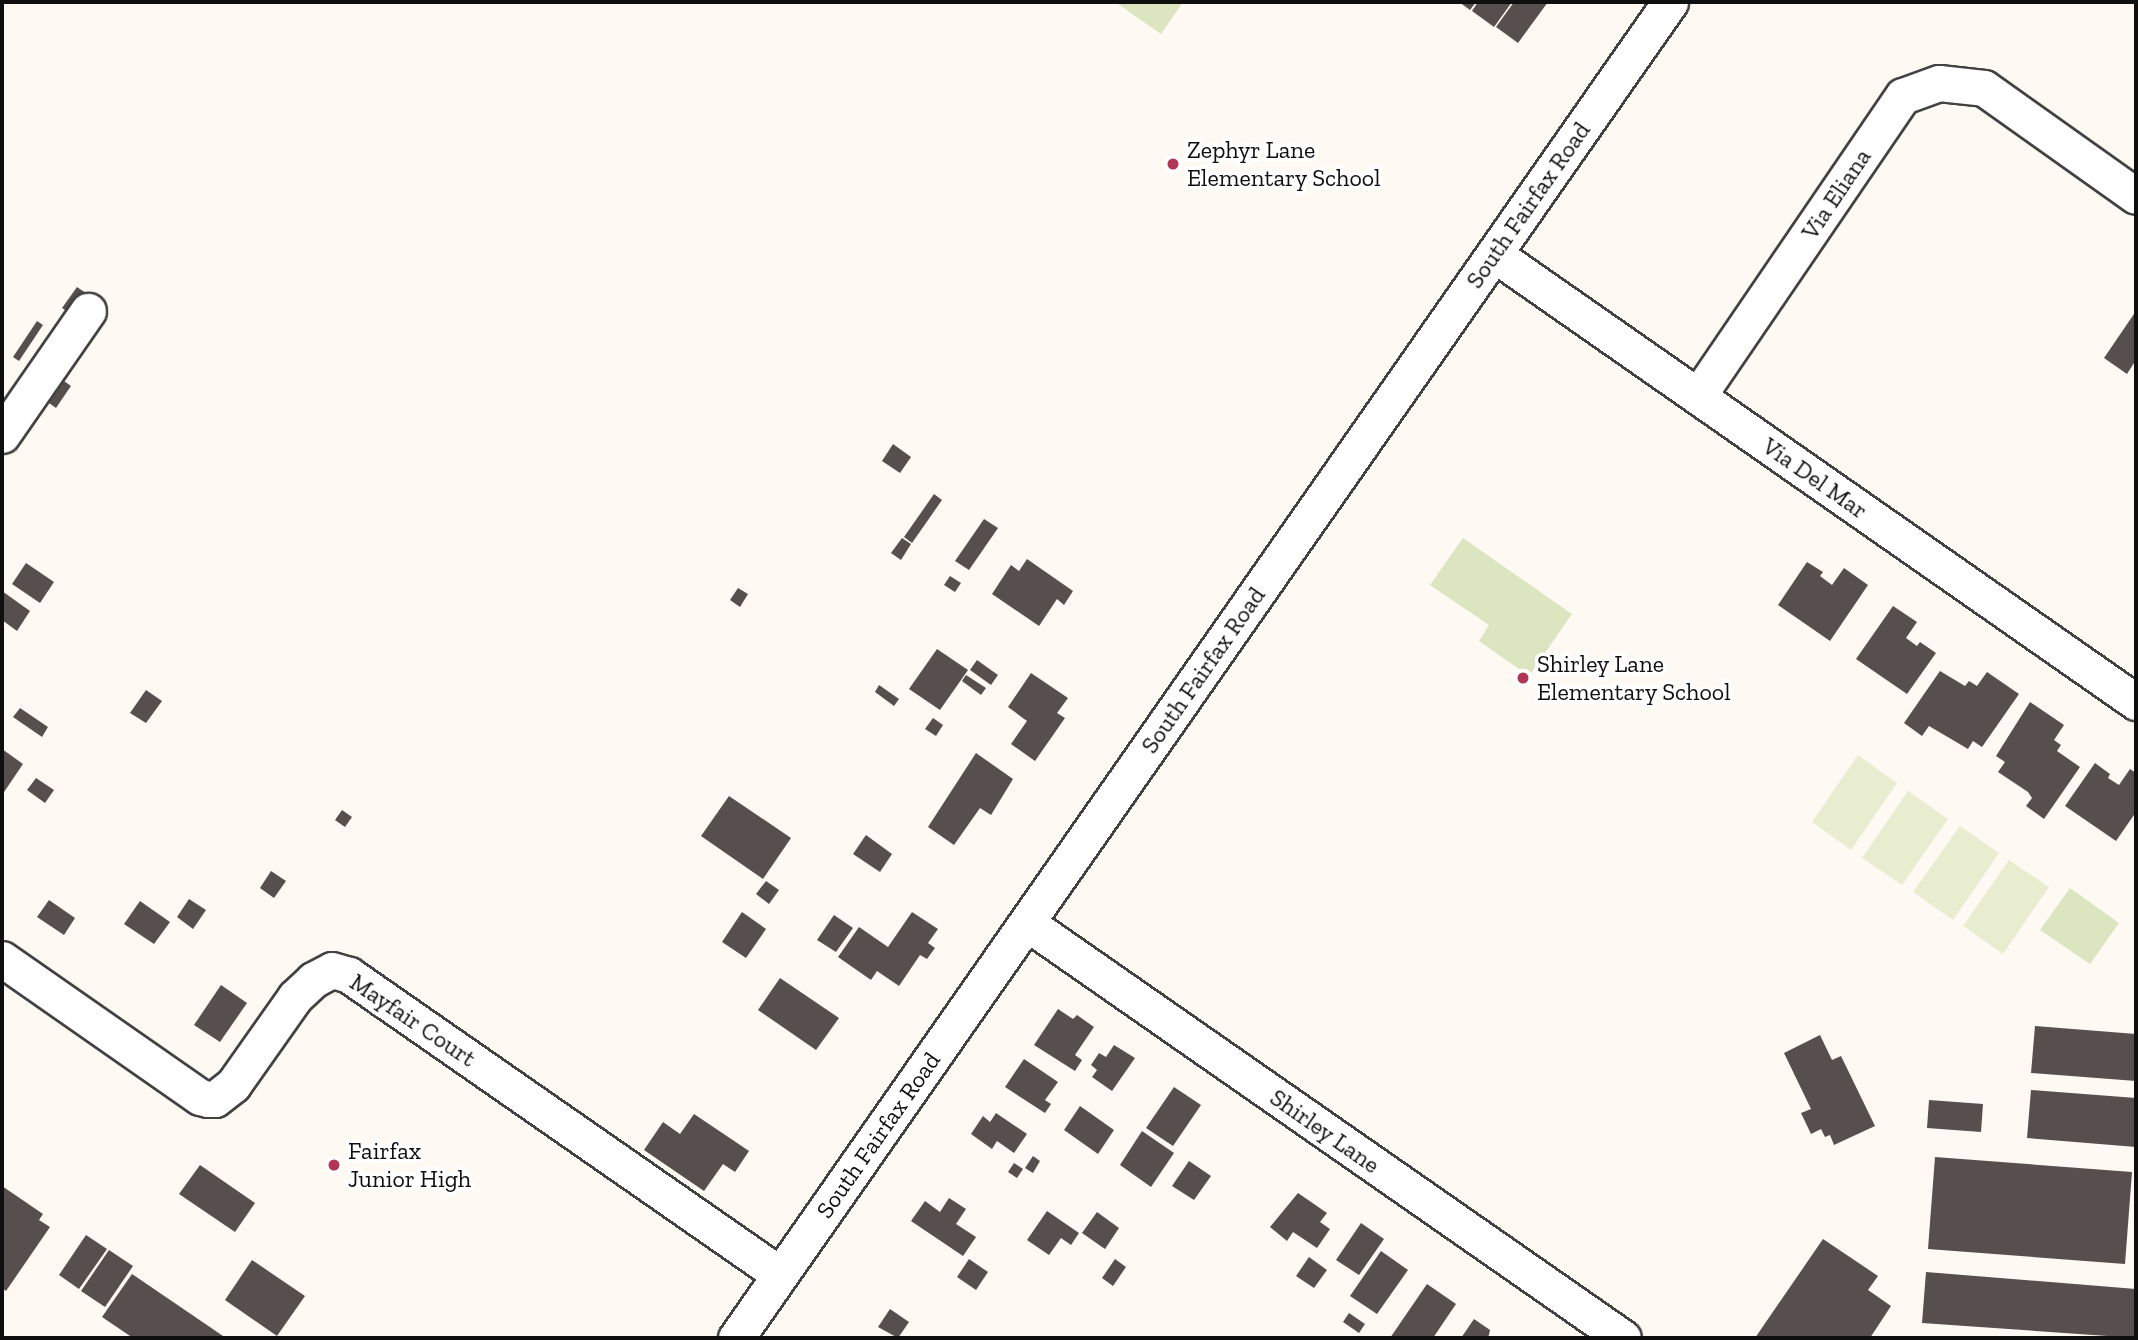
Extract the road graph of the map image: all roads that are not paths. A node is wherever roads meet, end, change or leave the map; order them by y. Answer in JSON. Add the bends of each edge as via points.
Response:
{"nodes":[{"id":1,"x":1670,"y":2,"type":"edge"},
{"id":2,"x":2136,"y":196,"type":"edge"},
{"id":3,"x":1494,"y":254,"type":"junction"},
{"id":4,"x":88,"y":311,"type":"dead end"},
{"id":5,"x":1698,"y":397,"type":"junction"},
{"id":6,"x":2,"y":435,"type":"edge"},
{"id":7,"x":2136,"y":702,"type":"edge"},
{"id":8,"x":1027,"y":923,"type":"junction"},
{"id":9,"x":2,"y":959,"type":"edge"},
{"id":10,"x":779,"y":1275,"type":"junction"},
{"id":11,"x":736,"y":1338,"type":"edge"},
{"id":12,"x":1623,"y":1338,"type":"edge"}],
"edges":[{"from":1,"to":3,"type":"street","name":"South Fairfax Road"},
{"from":2,"to":5,"type":"street","name":"Via Eliana","via":[[1984,88],[1940,83],[1903,96]]},
{"from":3,"to":5,"type":"street","name":"Via Del Mar"},
{"from":3,"to":8,"type":"street","name":"South Fairfax Road"},
{"from":4,"to":6,"type":"street"},
{"from":5,"to":7,"type":"street","name":"Via Del Mar"},
{"from":8,"to":10,"type":"street","name":"South Fairfax Road"},
{"from":8,"to":12,"type":"street","name":"Shirley Lane"},
{"from":9,"to":10,"type":"street","name":"Mayfair Court","via":[[208,1099],[233,1085],[295,997],[313,980],[332,970],[349,975]]},
{"from":10,"to":11,"type":"street","name":"South Fairfax Road"}]}
